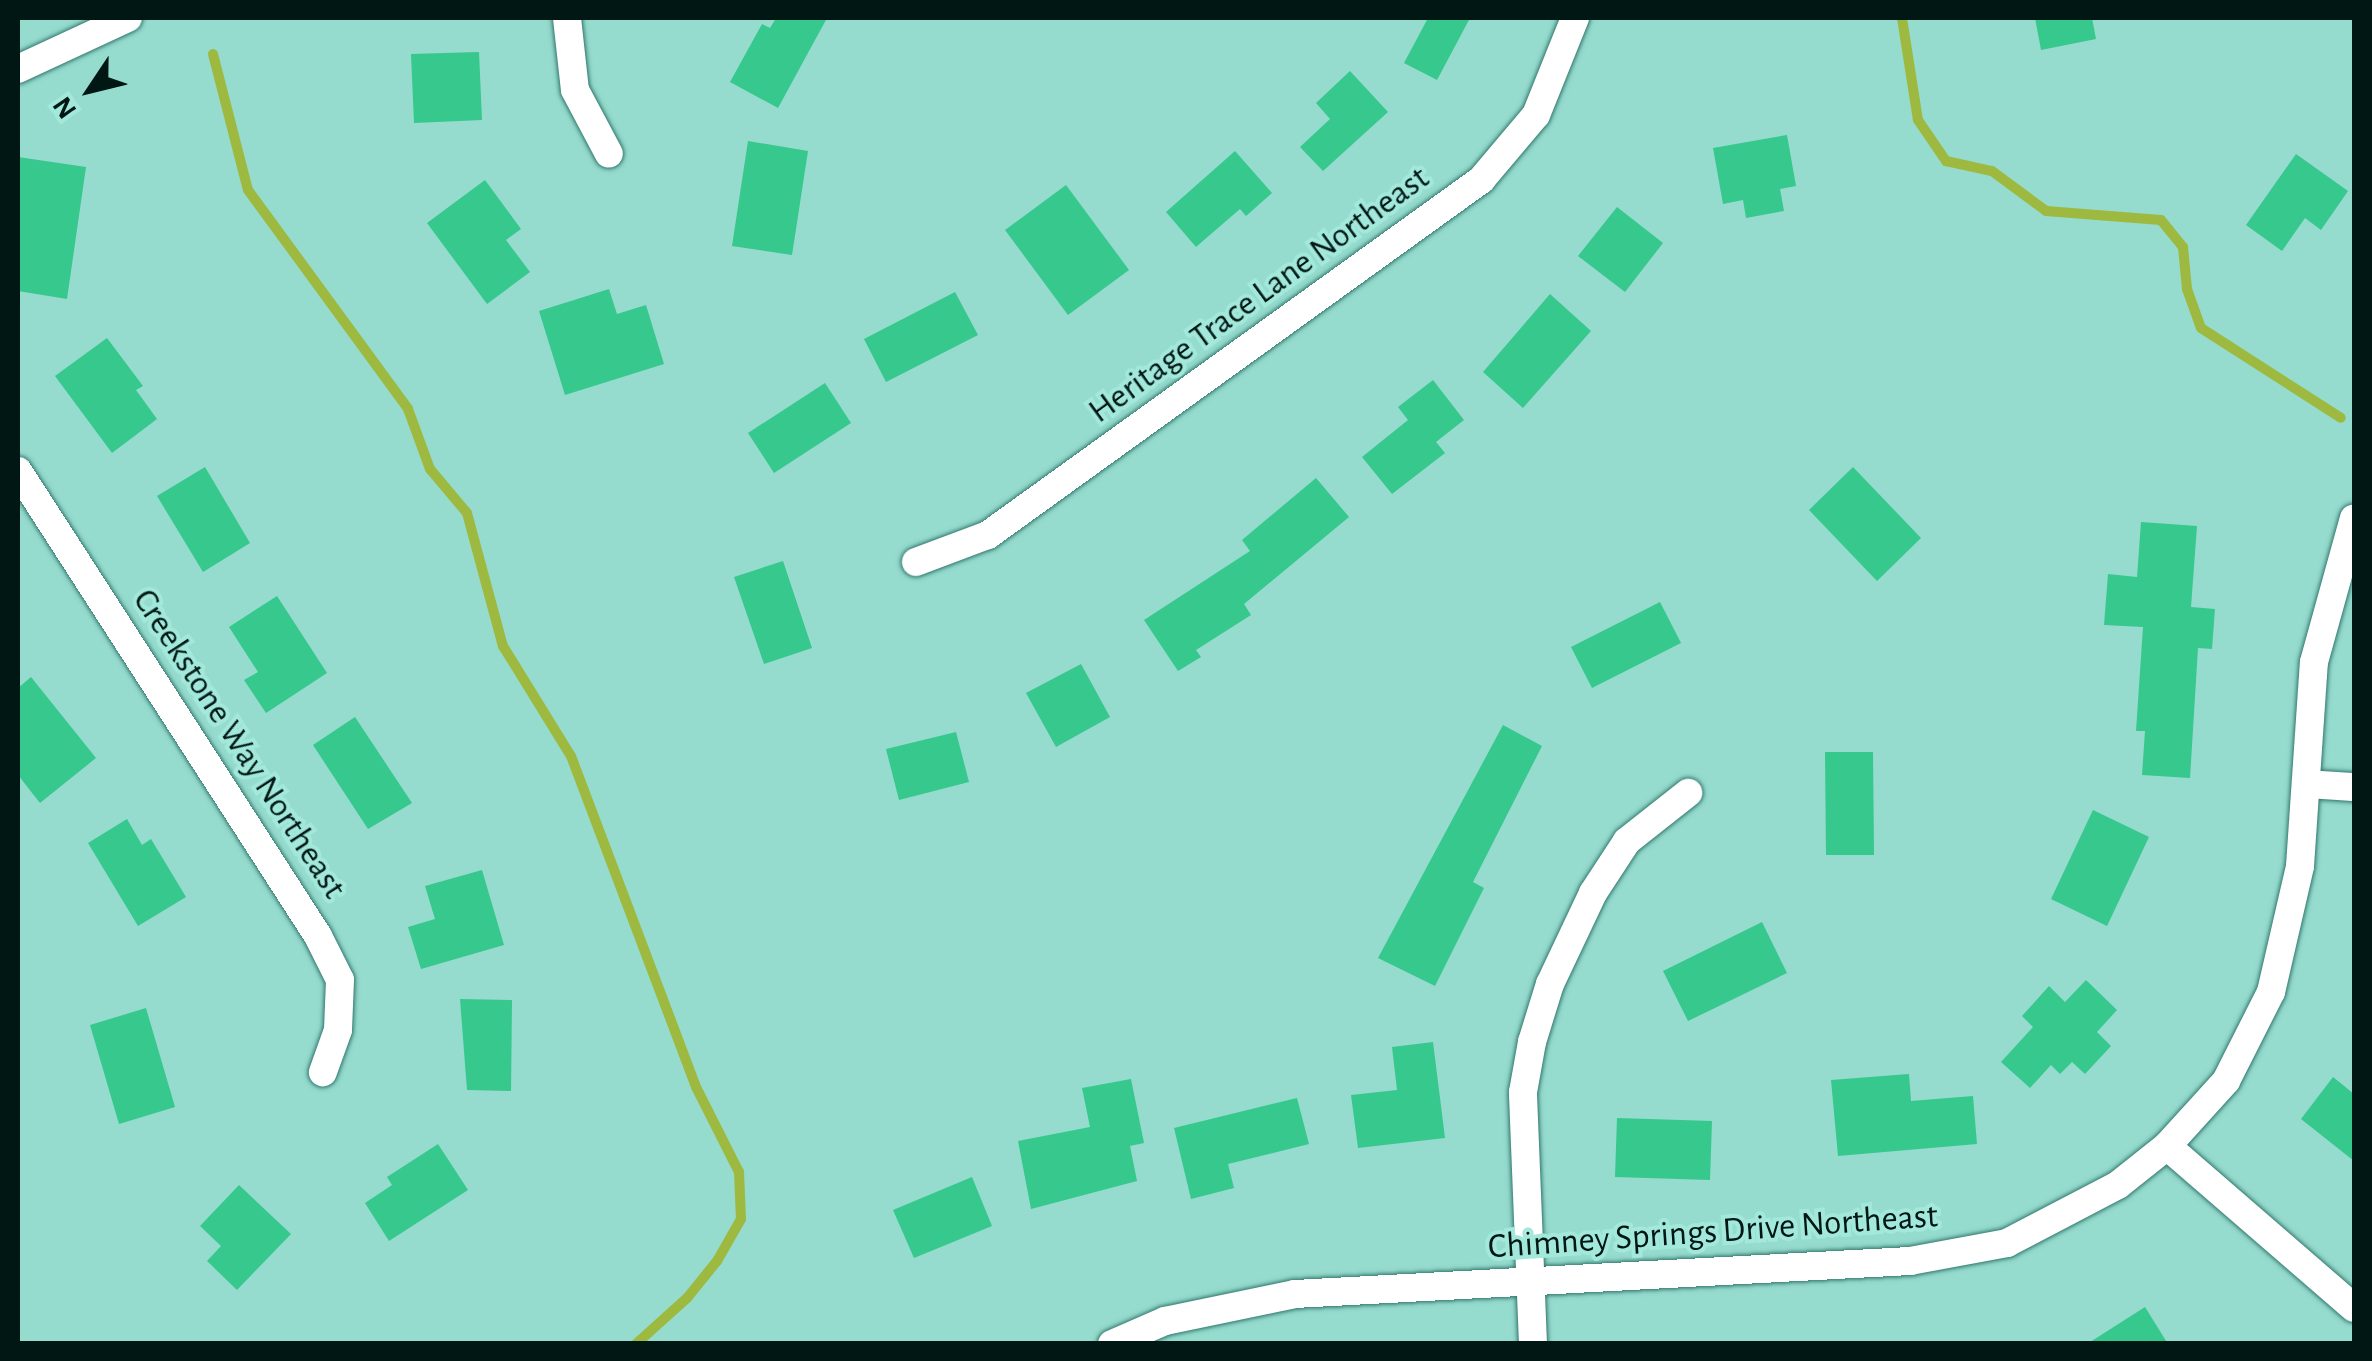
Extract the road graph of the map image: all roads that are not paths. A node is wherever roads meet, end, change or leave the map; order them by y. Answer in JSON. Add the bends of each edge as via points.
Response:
{"nodes":[{"id":1,"x":128,"y":18,"type":"edge"},
{"id":2,"x":567,"y":18,"type":"edge"},
{"id":3,"x":1575,"y":18,"type":"edge"},
{"id":4,"x":18,"y":69,"type":"edge"},
{"id":5,"x":609,"y":154,"type":"dead end"},
{"id":6,"x":18,"y":471,"type":"edge"},
{"id":7,"x":2354,"y":518,"type":"edge"},
{"id":8,"x":916,"y":562,"type":"dead end"},
{"id":9,"x":2307,"y":784,"type":"junction"},
{"id":10,"x":2354,"y":787,"type":"edge"},
{"id":11,"x":1688,"y":793,"type":"dead end"},
{"id":12,"x":323,"y":1072,"type":"dead end"},
{"id":13,"x":2167,"y":1146,"type":"junction"},
{"id":14,"x":1530,"y":1282,"type":"junction"},
{"id":15,"x":2354,"y":1308,"type":"edge"},
{"id":16,"x":1112,"y":1344,"type":"edge"},
{"id":17,"x":1533,"y":1344,"type":"edge"}],
"edges":[{"from":1,"to":4,"type":"street"},
{"from":2,"to":5,"type":"street","via":[[576,90]]},
{"from":3,"to":8,"type":"street","name":"Heritage Trace Lane Northeast","via":[[1536,115],[1481,180],[988,535]]},
{"from":6,"to":12,"type":"street","name":"Creekstone Way Northeast","via":[[318,936],[340,980],[338,1030]]},
{"from":7,"to":9,"type":"street","name":"Chimney Springs Drive Northeast","via":[[2314,662]]},
{"from":9,"to":10,"type":"street"},
{"from":9,"to":13,"type":"street","name":"Chimney Springs Drive Northeast","via":[[2300,866],[2271,992],[2226,1081]]},
{"from":11,"to":14,"type":"street","via":[[1627,841],[1593,893],[1550,984],[1522,1092]]},
{"from":13,"to":14,"type":"street","name":"Chimney Springs Drive Northeast","via":[[2074,1210],[2007,1243],[1970,1252],[1858,1266]]},
{"from":13,"to":15,"type":"street"},
{"from":14,"to":16,"type":"street","name":"Chimney Springs Drive Northeast","via":[[1294,1294],[1165,1320]]},
{"from":14,"to":17,"type":"street"}]}
